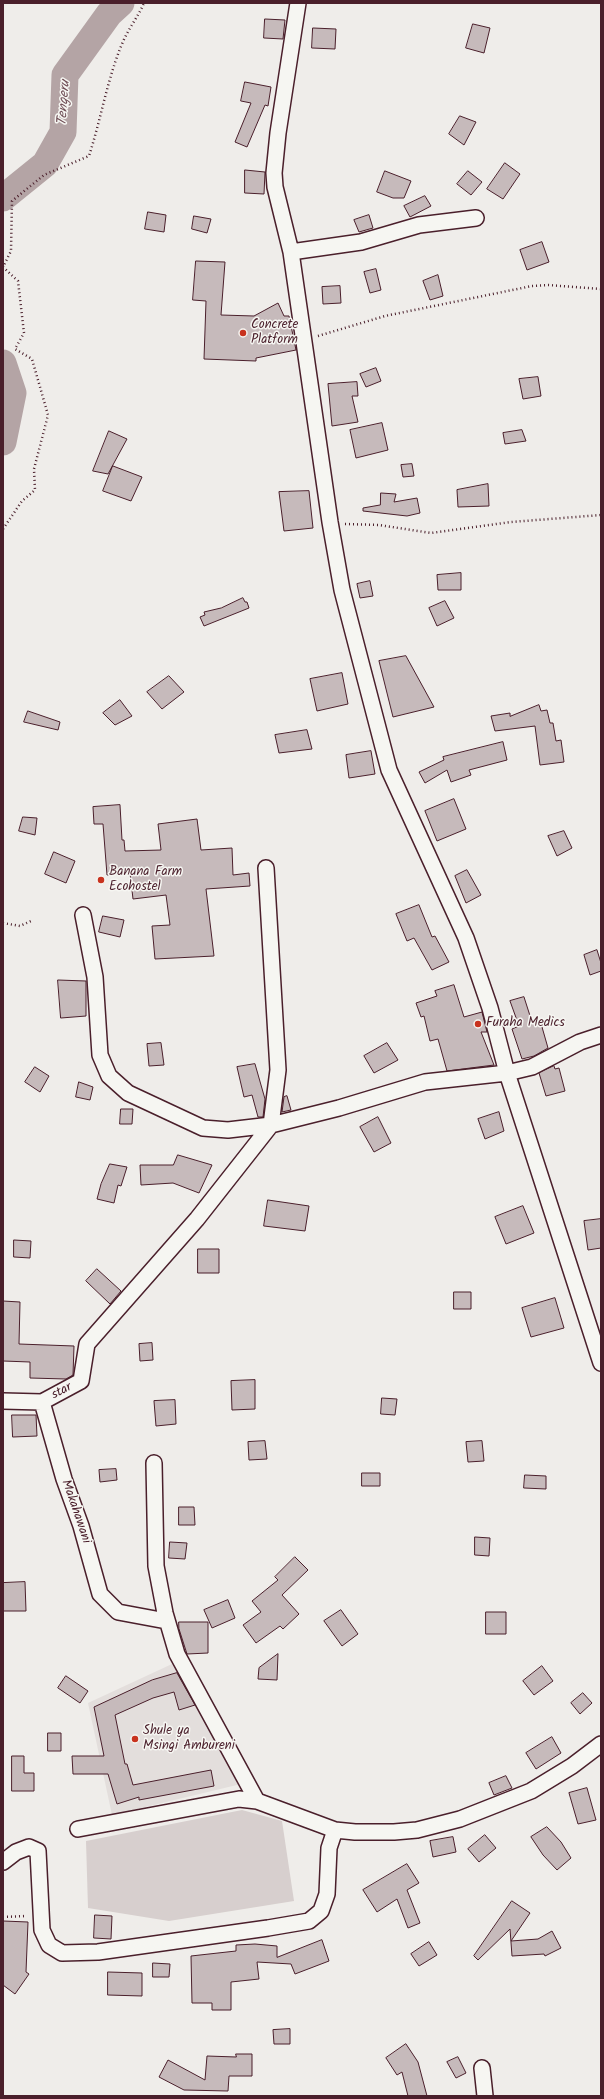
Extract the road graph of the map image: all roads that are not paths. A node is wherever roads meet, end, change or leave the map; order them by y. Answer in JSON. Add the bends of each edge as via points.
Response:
{"nodes":[{"id":1,"x":298,"y":3,"type":"edge"},
{"id":2,"x":476,"y":218,"type":"dead end"},
{"id":3,"x":291,"y":252,"type":"junction"},
{"id":4,"x":266,"y":868,"type":"dead end"},
{"id":5,"x":83,"y":915,"type":"dead end"},
{"id":6,"x":601,"y":1035,"type":"edge"},
{"id":7,"x":507,"y":1073,"type":"junction"},
{"id":8,"x":270,"y":1125,"type":"junction"},
{"id":9,"x":601,"y":1363,"type":"edge"},
{"id":10,"x":3,"y":1401,"type":"edge"},
{"id":11,"x":42,"y":1402,"type":"junction"},
{"id":12,"x":154,"y":1463,"type":"dead end"},
{"id":13,"x":161,"y":1620,"type":"dead end"},
{"id":14,"x":601,"y":1744,"type":"edge"},
{"id":15,"x":257,"y":1801,"type":"junction"},
{"id":16,"x":78,"y":1829,"type":"dead end"},
{"id":17,"x":335,"y":1830,"type":"junction"},
{"id":18,"x":3,"y":1862,"type":"edge"},
{"id":19,"x":482,"y":2068,"type":"dead end"},
{"id":20,"x":485,"y":2096,"type":"edge"}],
"edges":[{"from":1,"to":3,"type":"street","via":[[287,62],[274,172],[275,187]]},
{"from":2,"to":3,"type":"street","via":[[419,224],[361,242]]},
{"from":3,"to":7,"type":"street","via":[[342,590],[389,770],[466,938],[490,1008]]},
{"from":4,"to":8,"type":"street","via":[[278,1070]]},
{"from":5,"to":8,"type":"street","via":[[95,977],[100,1055],[109,1076],[128,1093],[203,1128],[228,1130]]},
{"from":6,"to":7,"type":"street","via":[[580,1042],[532,1067]]},
{"from":7,"to":8,"type":"street","via":[[425,1082],[339,1108]]},
{"from":7,"to":9,"type":"street"},
{"from":8,"to":11,"type":"street","name":"star","via":[[197,1219],[87,1344],[81,1381]]},
{"from":10,"to":11,"type":"street"},
{"from":11,"to":13,"type":"street","name":"Makahawani","via":[[100,1594],[118,1612]]},
{"from":12,"to":15,"type":"street","via":[[156,1566],[165,1613],[177,1654]]},
{"from":14,"to":17,"type":"street","via":[[531,1792],[460,1819],[438,1826],[394,1832]]},
{"from":15,"to":16,"type":"street","via":[[226,1800]]},
{"from":15,"to":17,"type":"street"},
{"from":17,"to":18,"type":"street","via":[[329,1848],[327,1894],[321,1910],[309,1921],[98,1952],[62,1953],[49,1945],[42,1930],[38,1851],[29,1847],[16,1852]]},
{"from":19,"to":20,"type":"street"}]}
